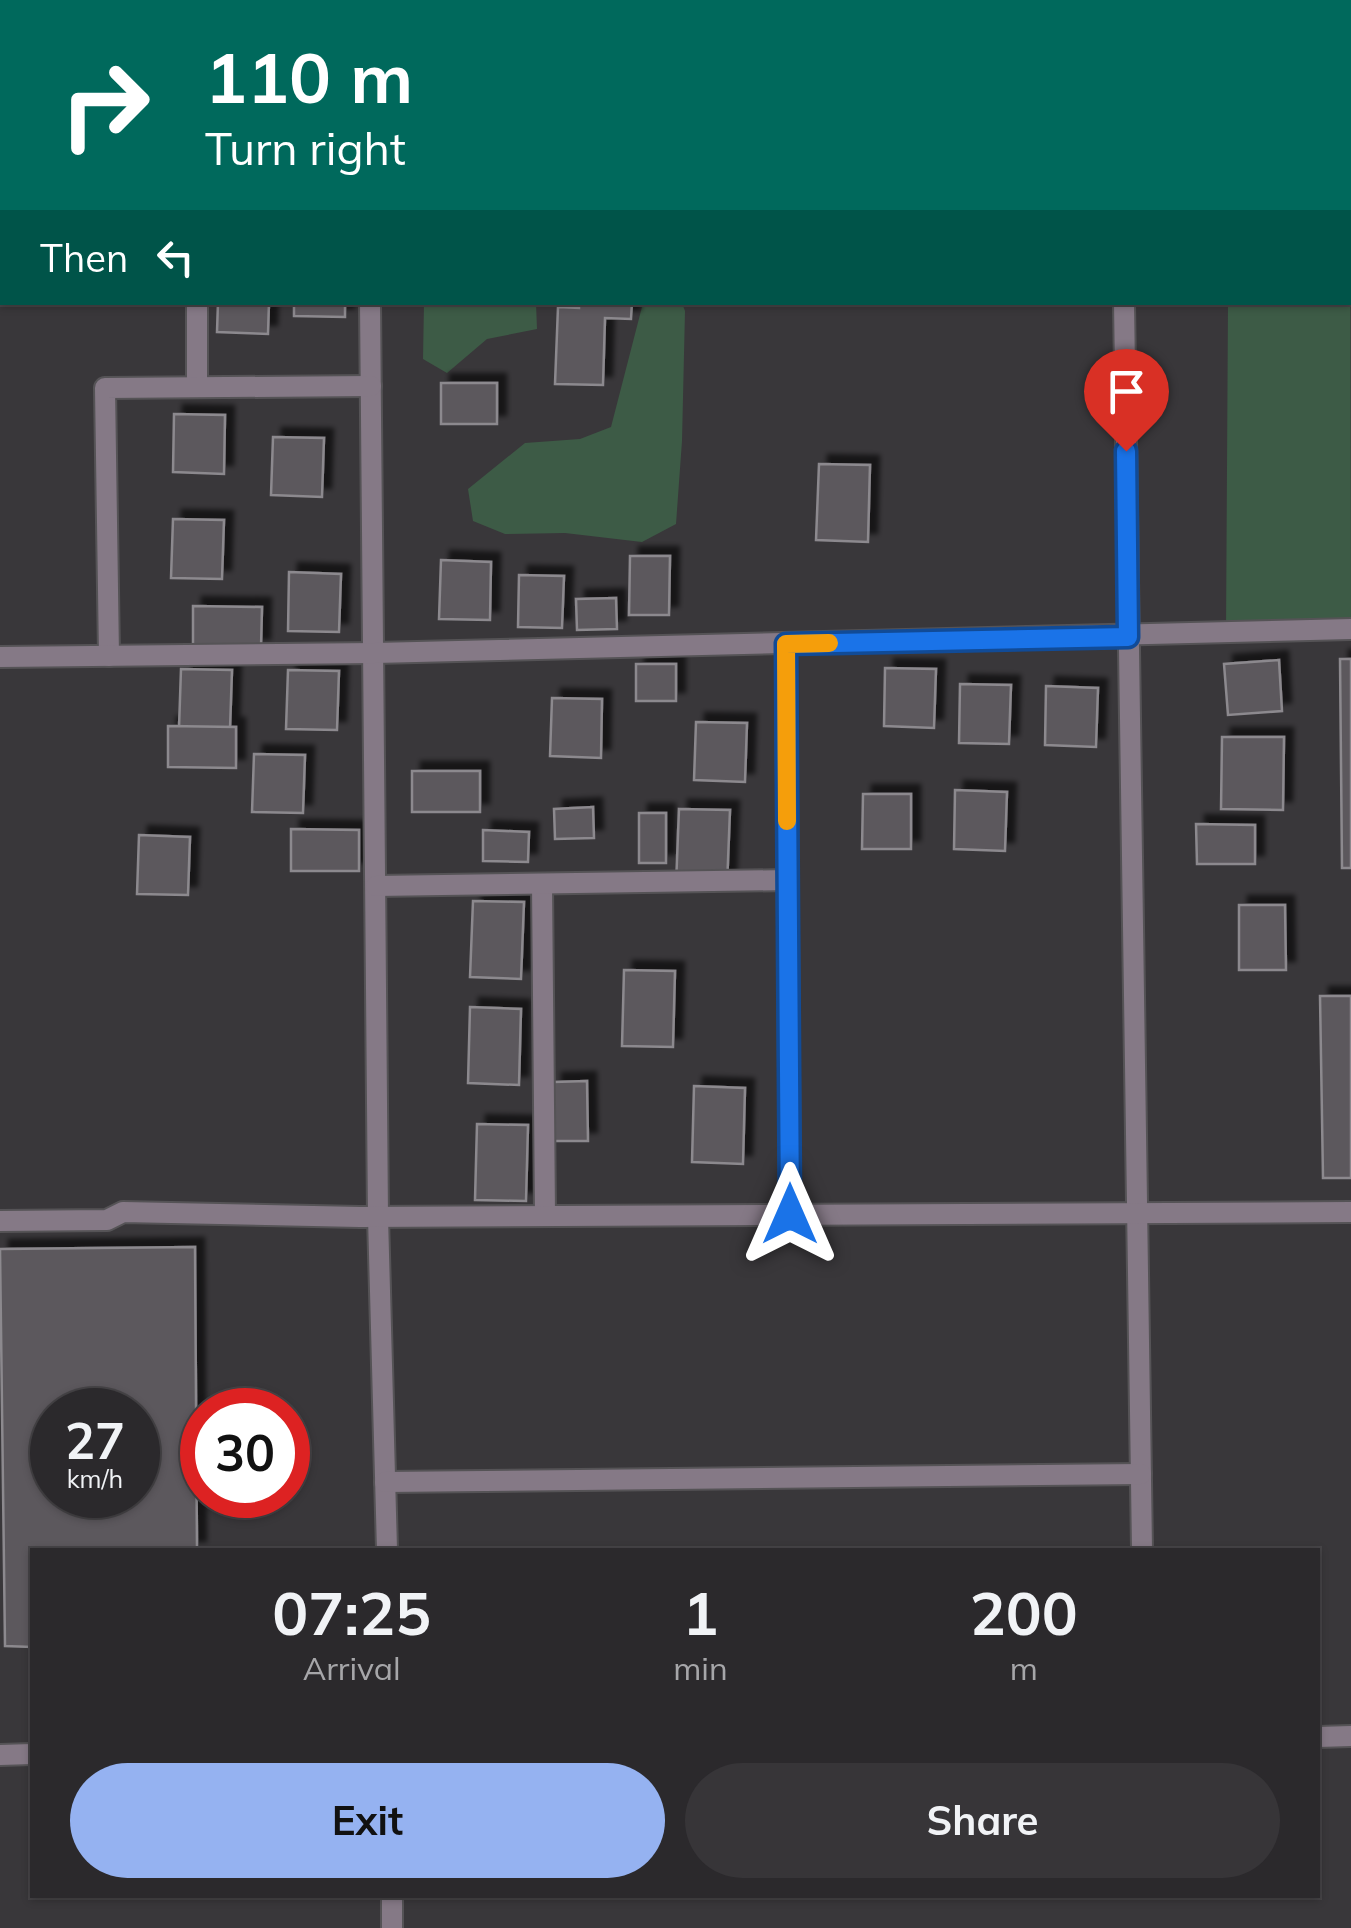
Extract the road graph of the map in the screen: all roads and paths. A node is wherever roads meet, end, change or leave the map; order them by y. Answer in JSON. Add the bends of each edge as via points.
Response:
{"nodes":[{"id":1,"x":197,"y":305,"type":"edge"},
{"id":2,"x":370,"y":305,"type":"edge"},
{"id":3,"x":1124,"y":305,"type":"edge"},
{"id":4,"x":371,"y":386,"type":"junction"},
{"id":5,"x":197,"y":387,"type":"junction"},
{"id":6,"x":1351,"y":629,"type":"edge"},
{"id":7,"x":1128,"y":637,"type":"junction"},
{"id":8,"x":786,"y":644,"type":"junction"},
{"id":9,"x":375,"y":652,"type":"junction"},
{"id":10,"x":110,"y":656,"type":"junction"},
{"id":11,"x":0,"y":657,"type":"edge"},
{"id":12,"x":788,"y":880,"type":"junction"},
{"id":13,"x":542,"y":884,"type":"junction"},
{"id":14,"x":376,"y":886,"type":"junction"},
{"id":15,"x":1138,"y":1212,"type":"junction"},
{"id":16,"x":1351,"y":1212,"type":"edge"},
{"id":17,"x":790,"y":1214,"type":"junction"},
{"id":18,"x":545,"y":1216,"type":"junction"},
{"id":19,"x":378,"y":1217,"type":"junction"},
{"id":20,"x":0,"y":1221,"type":"edge"},
{"id":21,"x":1141,"y":1474,"type":"junction"},
{"id":22,"x":385,"y":1482,"type":"junction"},
{"id":23,"x":387,"y":1548,"type":"edge"},
{"id":24,"x":1142,"y":1548,"type":"edge"},
{"id":25,"x":1320,"y":1736,"type":"edge"},
{"id":26,"x":1351,"y":1736,"type":"edge"},
{"id":27,"x":30,"y":1754,"type":"edge"},
{"id":28,"x":0,"y":1755,"type":"edge"},
{"id":29,"x":392,"y":1898,"type":"edge"},
{"id":30,"x":392,"y":1928,"type":"edge"}],
"edges":[{"from":1,"to":5,"type":"street"},
{"from":2,"to":4,"type":"street"},
{"from":3,"to":7,"type":"street"},
{"from":4,"to":5,"type":"street"},
{"from":4,"to":9,"type":"street"},
{"from":5,"to":10,"type":"street","via":[[106,388]]},
{"from":6,"to":7,"type":"street"},
{"from":7,"to":8,"type":"street"},
{"from":7,"to":15,"type":"street"},
{"from":8,"to":9,"type":"street"},
{"from":8,"to":12,"type":"street"},
{"from":9,"to":10,"type":"street"},
{"from":9,"to":14,"type":"street"},
{"from":10,"to":11,"type":"street"},
{"from":12,"to":13,"type":"street"},
{"from":12,"to":17,"type":"street"},
{"from":13,"to":14,"type":"street"},
{"from":13,"to":18,"type":"street"},
{"from":14,"to":19,"type":"street"},
{"from":15,"to":16,"type":"street"},
{"from":15,"to":17,"type":"street"},
{"from":15,"to":21,"type":"street"},
{"from":17,"to":18,"type":"street"},
{"from":18,"to":19,"type":"street"},
{"from":19,"to":20,"type":"street","via":[[123,1212],[106,1220]]},
{"from":19,"to":22,"type":"street"},
{"from":21,"to":22,"type":"street"},
{"from":21,"to":24,"type":"street"},
{"from":22,"to":23,"type":"street"},
{"from":25,"to":26,"type":"street"},
{"from":27,"to":28,"type":"street"},
{"from":29,"to":30,"type":"street"}]}
